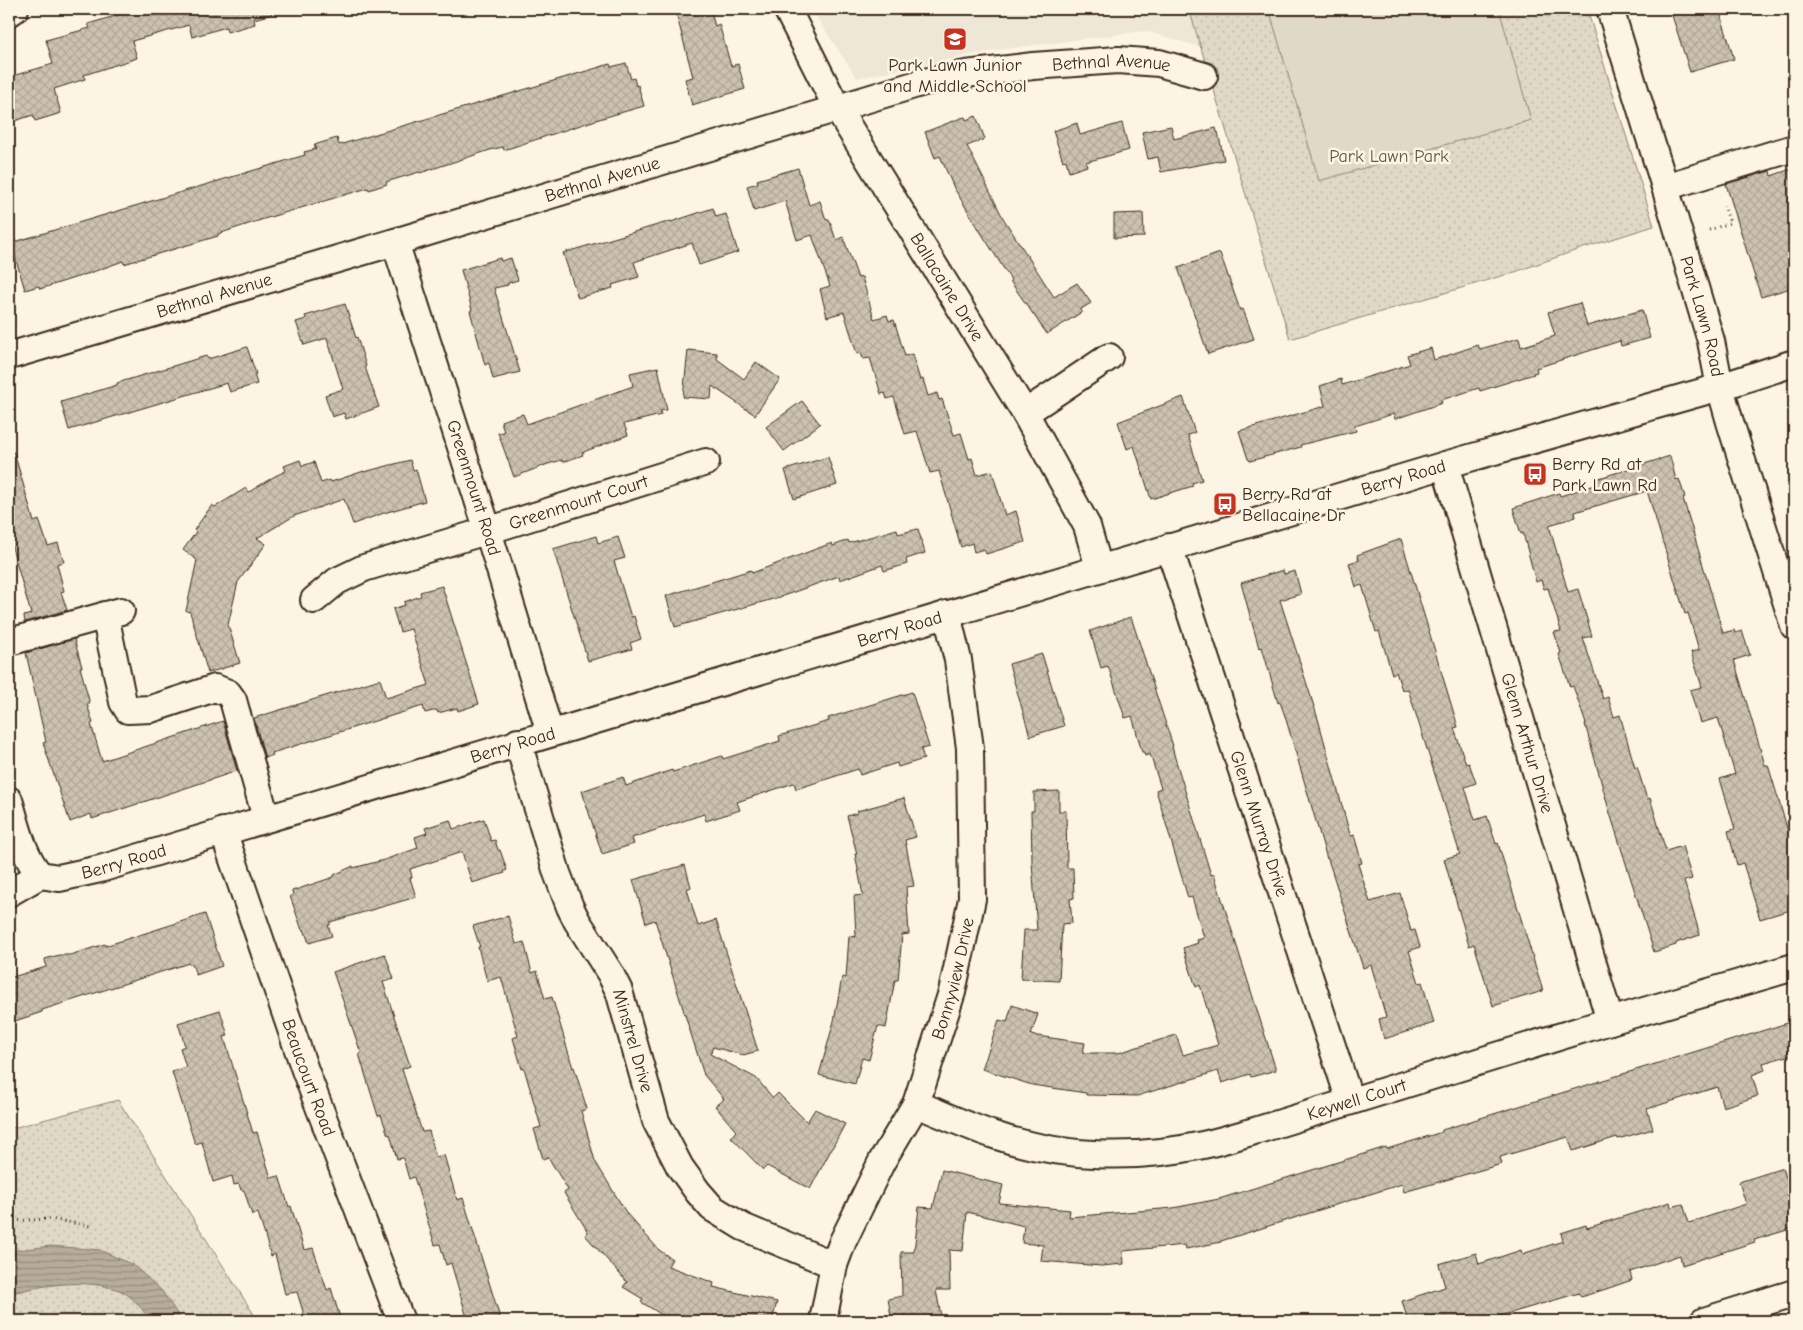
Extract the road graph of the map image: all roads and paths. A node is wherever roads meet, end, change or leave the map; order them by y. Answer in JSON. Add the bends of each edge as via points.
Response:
{"nodes":[{"id":1,"x":15,"y":9,"type":"edge"},
{"id":2,"x":787,"y":9,"type":"edge"},
{"id":3,"x":1610,"y":9,"type":"edge"},
{"id":4,"x":9,"y":13,"type":"edge"},
{"id":5,"x":1204,"y":76,"type":"dead end"},
{"id":6,"x":837,"y":108,"type":"junction"},
{"id":7,"x":1794,"y":148,"type":"edge"},
{"id":8,"x":1665,"y":187,"type":"junction"},
{"id":9,"x":1724,"y":206,"type":"dead end"},
{"id":10,"x":1709,"y":230,"type":"dead end"},
{"id":11,"x":395,"y":242,"type":"junction"},
{"id":12,"x":9,"y":356,"type":"edge"},
{"id":13,"x":1109,"y":357,"type":"dead end"},
{"id":14,"x":1794,"y":363,"type":"edge"},
{"id":15,"x":1720,"y":387,"type":"junction"},
{"id":16,"x":1025,"y":413,"type":"junction"},
{"id":17,"x":706,"y":462,"type":"dead end"},
{"id":18,"x":1445,"y":465,"type":"junction"},
{"id":19,"x":488,"y":531,"type":"junction"},
{"id":20,"x":1169,"y":547,"type":"junction"},
{"id":21,"x":1099,"y":568,"type":"junction"},
{"id":22,"x":314,"y":600,"type":"dead end"},
{"id":23,"x":947,"y":614,"type":"junction"},
{"id":24,"x":1794,"y":626,"type":"edge"},
{"id":25,"x":9,"y":642,"type":"edge"},
{"id":26,"x":550,"y":733,"type":"junction"},
{"id":27,"x":518,"y":742,"type":"junction"},
{"id":28,"x":9,"y":800,"type":"edge"},
{"id":29,"x":266,"y":818,"type":"junction"},
{"id":30,"x":223,"y":832,"type":"junction"},
{"id":31,"x":40,"y":875,"type":"junction"},
{"id":32,"x":9,"y":893,"type":"edge"},
{"id":33,"x":1794,"y":967,"type":"edge"},
{"id":34,"x":1610,"y":1021,"type":"junction"},
{"id":35,"x":1350,"y":1101,"type":"junction"},
{"id":36,"x":916,"y":1104,"type":"junction"},
{"id":37,"x":9,"y":1222,"type":"edge"},
{"id":38,"x":91,"y":1226,"type":"dead end"},
{"id":39,"x":834,"y":1265,"type":"junction"},
{"id":40,"x":1794,"y":1293,"type":"edge"},
{"id":41,"x":401,"y":1321,"type":"edge"},
{"id":42,"x":823,"y":1321,"type":"edge"},
{"id":43,"x":1704,"y":1321,"type":"edge"}],
"edges":[{"from":1,"to":4,"type":"street"},
{"from":2,"to":6,"type":"street","name":"Ballacaine Drive"},
{"from":3,"to":8,"type":"street","name":"Park Lawn Road"},
{"from":5,"to":6,"type":"street","name":"Bethnal Avenue","via":[[1141,61],[1033,66],[924,82]]},
{"from":6,"to":11,"type":"street","name":"Bethnal Avenue"},
{"from":6,"to":16,"type":"street","name":"Ballacaine Drive"},
{"from":7,"to":8,"type":"street"},
{"from":8,"to":15,"type":"street","name":"Park Lawn Road","via":[[1711,341]]},
{"from":9,"to":10,"type":"path","via":[[1730,223]]},
{"from":11,"to":12,"type":"street","name":"Bethnal Avenue"},
{"from":11,"to":19,"type":"street","name":"Greenmount Road"},
{"from":13,"to":16,"type":"street"},
{"from":14,"to":15,"type":"street","name":"Berry Road"},
{"from":15,"to":18,"type":"street","name":"Berry Road"},
{"from":15,"to":24,"type":"street","name":"Park Lawn Road"},
{"from":16,"to":21,"type":"street","name":"Ballacaine Drive","via":[[1086,526]]},
{"from":17,"to":19,"type":"street","name":"Greenmount Court"},
{"from":18,"to":20,"type":"street","name":"Berry Road"},
{"from":18,"to":34,"type":"street","name":"Glenn Arthur Drive"},
{"from":19,"to":22,"type":"street","name":"Greenmount Court","via":[[364,568],[337,581]]},
{"from":19,"to":26,"type":"street","name":"Greenmount Road"},
{"from":20,"to":21,"type":"street","name":"Berry Road"},
{"from":20,"to":35,"type":"street","name":"Glenn Murray Drive"},
{"from":21,"to":23,"type":"street","name":"Berry Road"},
{"from":23,"to":26,"type":"street","name":"Berry Road"},
{"from":23,"to":36,"type":"street","name":"Bonnyview Drive","via":[[958,660],[970,748],[972,899],[952,992]]},
{"from":25,"to":29,"type":"street","via":[[113,613],[123,702],[128,710],[151,709],[216,688],[228,693],[233,700]]},
{"from":26,"to":27,"type":"street","name":"Berry Road"},
{"from":27,"to":29,"type":"street","name":"Berry Road"},
{"from":27,"to":39,"type":"street","name":"Minstrel Drive","via":[[557,873],[577,921],[619,991],[656,1121],[680,1167],[712,1208],[743,1227]]},
{"from":28,"to":31,"type":"street","via":[[26,856]]},
{"from":29,"to":30,"type":"street","name":"Berry Road"},
{"from":30,"to":31,"type":"street","name":"Berry Road","via":[[80,875],[59,878]]},
{"from":30,"to":41,"type":"street","name":"Beaucourt Road","via":[[305,1070]]},
{"from":31,"to":32,"type":"street"},
{"from":33,"to":34,"type":"street","name":"Keywell Court"},
{"from":34,"to":35,"type":"street","name":"Keywell Court"},
{"from":35,"to":36,"type":"street","name":"Keywell Court","via":[[1204,1145],[1116,1155],[1066,1153],[1021,1143]]},
{"from":36,"to":39,"type":"street","name":"Bonnyview Drive","via":[[882,1161],[842,1241]]},
{"from":37,"to":38,"type":"path","via":[[50,1219]]},
{"from":39,"to":42,"type":"street","name":"Bonnyview Drive"},
{"from":40,"to":43,"type":"street"}]}
